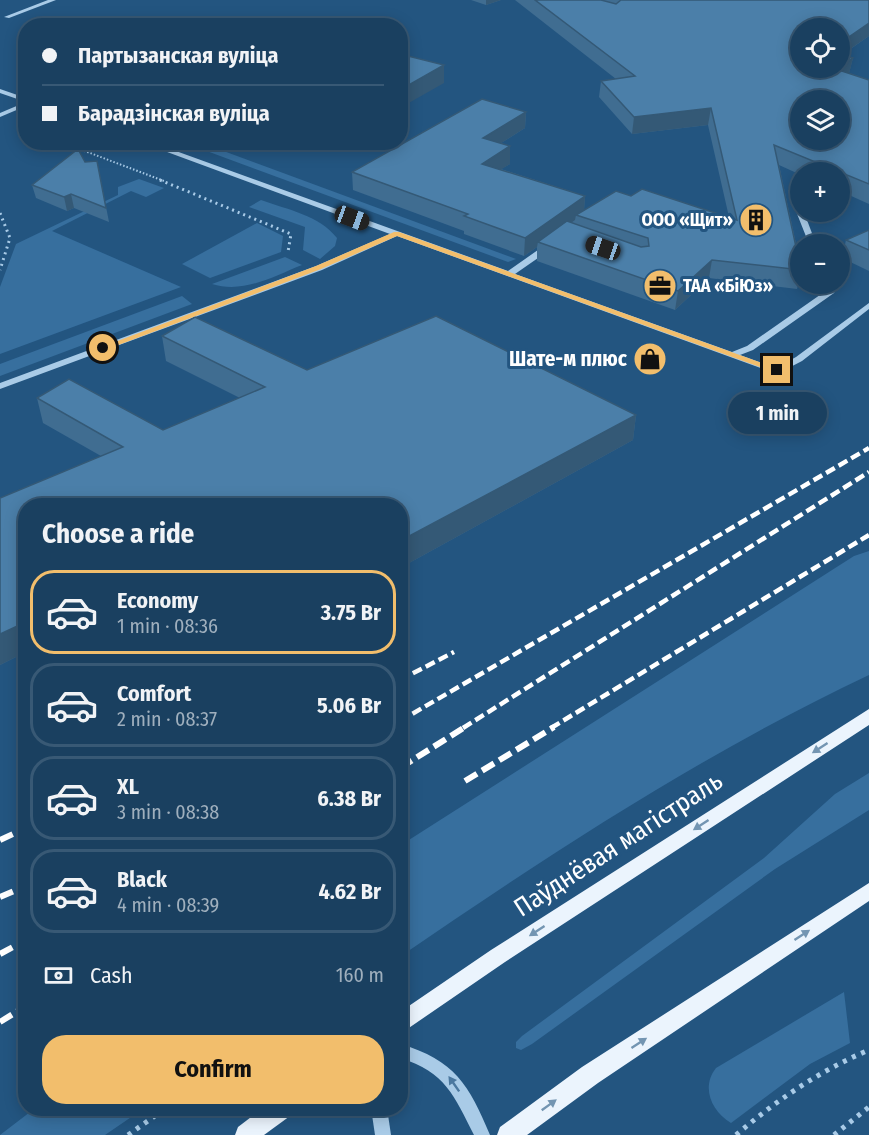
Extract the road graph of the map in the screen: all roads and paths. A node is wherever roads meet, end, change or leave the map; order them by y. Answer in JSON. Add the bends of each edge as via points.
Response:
{"nodes":[{"id":1,"x":53,"y":0,"type":"edge"},
{"id":2,"x":7,"y":17,"type":"dead end"},
{"id":3,"x":0,"y":91,"type":"edge"},
{"id":4,"x":18,"y":99,"type":"edge"},
{"id":5,"x":18,"y":106,"type":"edge"},
{"id":6,"x":0,"y":115,"type":"edge"},
{"id":7,"x":82,"y":150,"type":"edge"},
{"id":8,"x":165,"y":150,"type":"edge"},
{"id":9,"x":0,"y":213,"type":"edge"},
{"id":10,"x":396,"y":234,"type":"junction"},
{"id":11,"x":555,"y":242,"type":"edge"},
{"id":12,"x":288,"y":253,"type":"dead end"},
{"id":13,"x":0,"y":270,"type":"edge"},
{"id":14,"x":509,"y":274,"type":"junction"},
{"id":15,"x":827,"y":294,"type":"edge"},
{"id":16,"x":869,"y":305,"type":"edge"},
{"id":17,"x":731,"y":355,"type":"junction"},
{"id":18,"x":0,"y":386,"type":"edge"},
{"id":19,"x":869,"y":716,"type":"edge"},
{"id":20,"x":869,"y":891,"type":"edge"},
{"id":21,"x":408,"y":1018,"type":"edge"},
{"id":22,"x":869,"y":1050,"type":"edge"},
{"id":23,"x":408,"y":1054,"type":"edge"},
{"id":24,"x":869,"y":1107,"type":"edge"},
{"id":25,"x":155,"y":1116,"type":"edge"},
{"id":26,"x":271,"y":1116,"type":"edge"},
{"id":27,"x":380,"y":1116,"type":"edge"},
{"id":28,"x":128,"y":1135,"type":"edge"},
{"id":29,"x":246,"y":1135,"type":"edge"},
{"id":30,"x":383,"y":1135,"type":"edge"},
{"id":31,"x":482,"y":1135,"type":"edge"},
{"id":32,"x":508,"y":1135,"type":"edge"},
{"id":33,"x":736,"y":1135,"type":"edge"},
{"id":34,"x":834,"y":1135,"type":"edge"}],
"edges":[{"from":1,"to":2,"type":"street"},
{"from":3,"to":4,"type":"street"},
{"from":5,"to":6,"type":"street"},
{"from":7,"to":12,"type":"path","via":[[291,234]]},
{"from":8,"to":10,"type":"street"},
{"from":9,"to":13,"type":"path","via":[[10,238]]},
{"from":10,"to":14,"type":"street"},
{"from":10,"to":18,"type":"street","via":[[308,272]]},
{"from":11,"to":14,"type":"street"},
{"from":14,"to":17,"type":"street"},
{"from":15,"to":17,"type":"street","via":[[750,348]]},
{"from":16,"to":17,"type":"street","via":[[777,370]]},
{"from":19,"to":21,"type":"main road","name":"Паўднёвая магістраль","one_way":true},
{"from":32,"to":20,"type":"main road","one_way":true,"via":[[590,1075]]},
{"from":22,"to":33,"type":"path","via":[[810,1079]]},
{"from":31,"to":23,"type":"street","one_way":true,"via":[[453,1079],[430,1061]]},
{"from":24,"to":34,"type":"path"},
{"from":25,"to":28,"type":"path"},
{"from":26,"to":29,"type":"main road"},
{"from":27,"to":30,"type":"street"}]}
